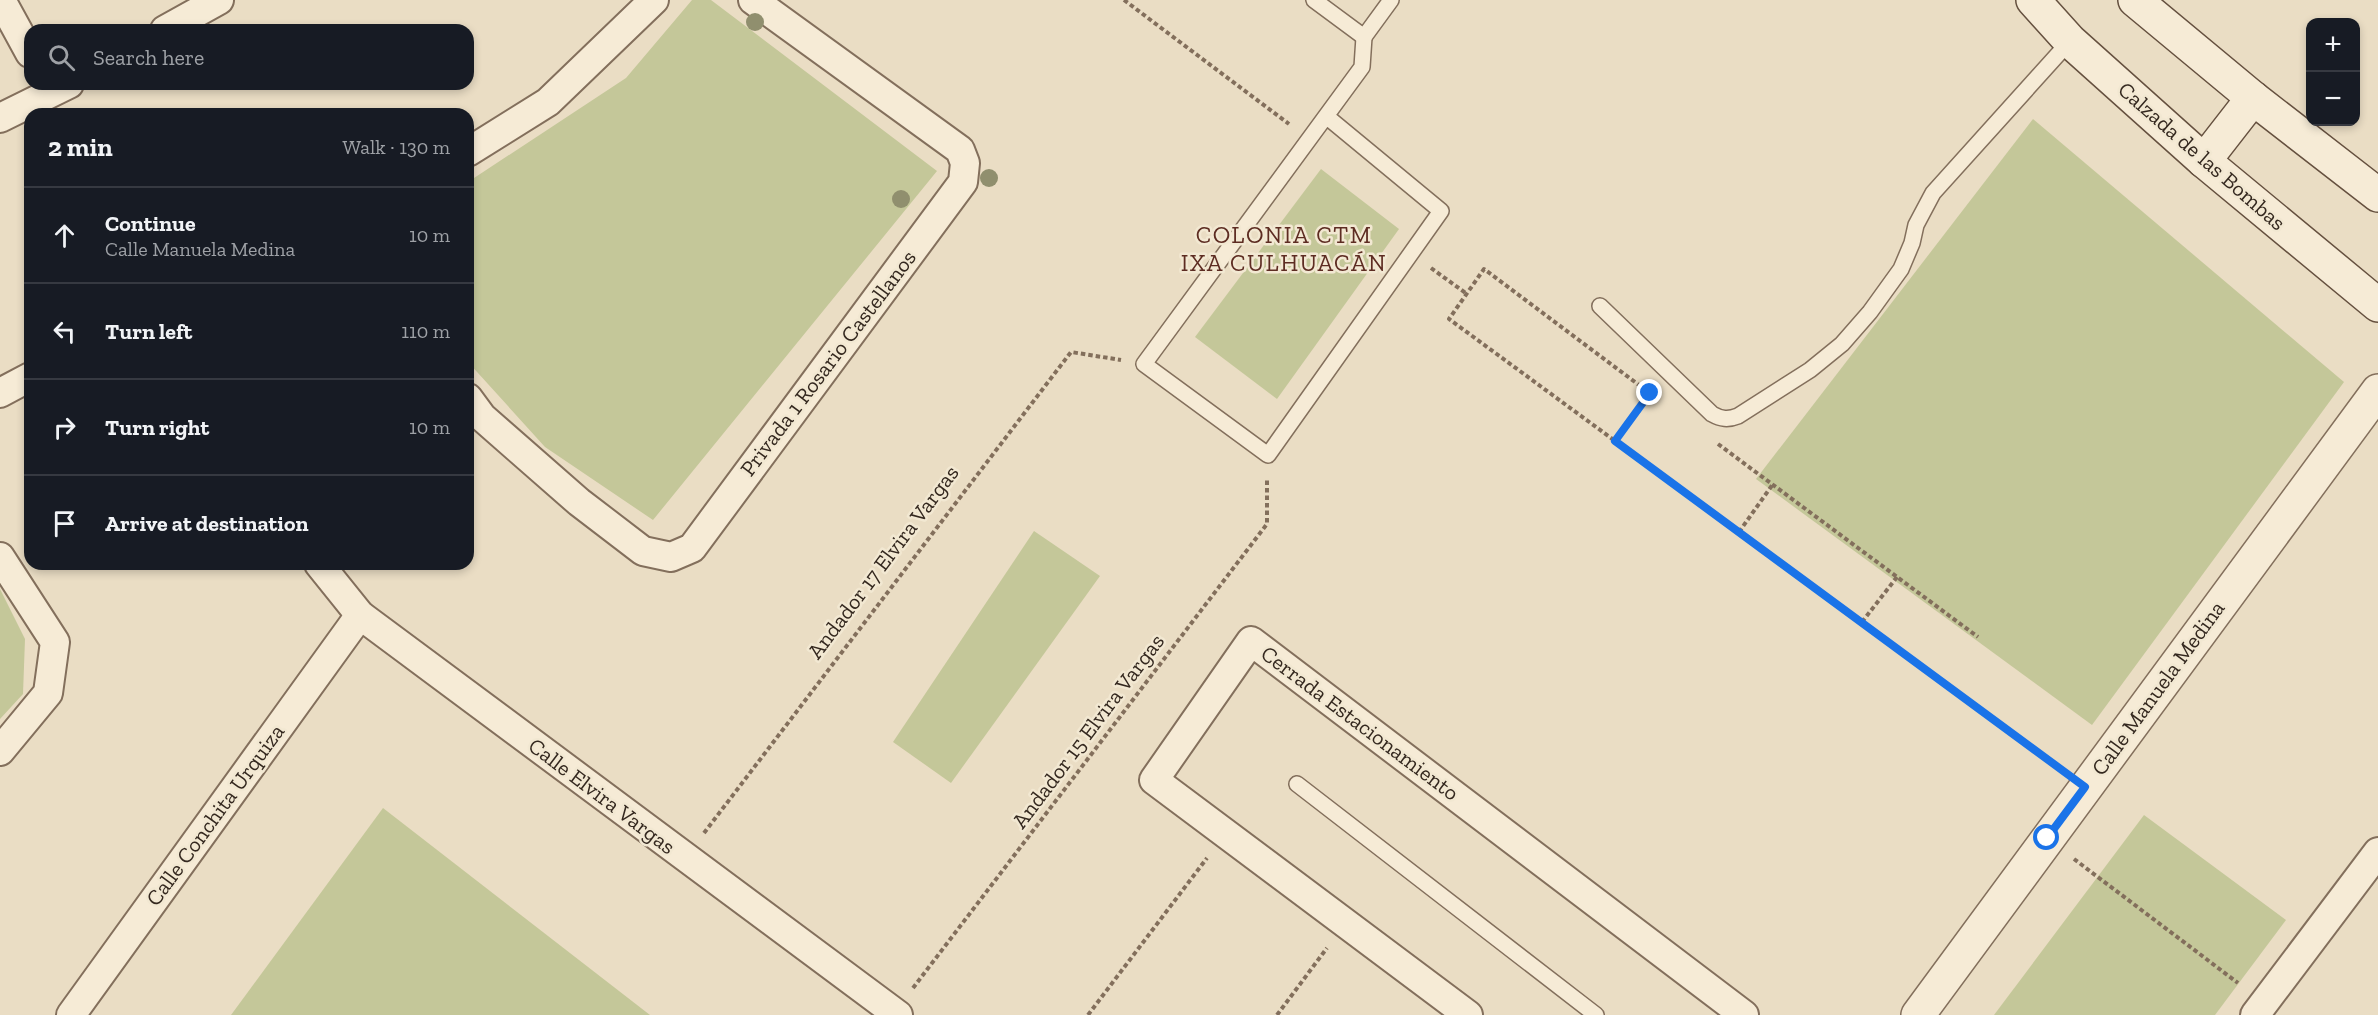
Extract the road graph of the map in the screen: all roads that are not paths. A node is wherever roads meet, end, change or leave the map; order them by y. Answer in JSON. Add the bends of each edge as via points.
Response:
{"nodes":[{"id":1,"x":1,"y":0,"type":"edge"},
{"id":2,"x":219,"y":0,"type":"edge"},
{"id":3,"x":654,"y":0,"type":"edge"},
{"id":4,"x":753,"y":0,"type":"edge"},
{"id":5,"x":1314,"y":0,"type":"edge"},
{"id":6,"x":1391,"y":0,"type":"edge"},
{"id":7,"x":2033,"y":0,"type":"edge"},
{"id":8,"x":2135,"y":0,"type":"edge"},
{"id":9,"x":176,"y":24,"type":"edge"},
{"id":10,"x":1364,"y":37,"type":"junction"},
{"id":11,"x":2070,"y":41,"type":"junction"},
{"id":12,"x":24,"y":42,"type":"edge"},
{"id":13,"x":57,"y":94,"type":"edge"},
{"id":14,"x":2253,"y":98,"type":"junction"},
{"id":15,"x":1326,"y":116,"type":"junction"},
{"id":16,"x":0,"y":118,"type":"edge"},
{"id":17,"x":474,"y":148,"type":"edge"},
{"id":18,"x":2204,"y":162,"type":"junction"},
{"id":19,"x":2378,"y":195,"type":"edge"},
{"id":20,"x":2378,"y":305,"type":"edge"},
{"id":21,"x":1600,"y":306,"type":"dead end"},
{"id":22,"x":24,"y":380,"type":"edge"},
{"id":23,"x":2378,"y":391,"type":"edge"},
{"id":24,"x":0,"y":393,"type":"edge"},
{"id":25,"x":474,"y":406,"type":"edge"},
{"id":26,"x":0,"y":557,"type":"edge"},
{"id":27,"x":324,"y":570,"type":"edge"},
{"id":28,"x":360,"y":615,"type":"junction"},
{"id":29,"x":0,"y":751,"type":"edge"},
{"id":30,"x":1297,"y":784,"type":"dead end"},
{"id":31,"x":2378,"y":852,"type":"edge"},
{"id":32,"x":2259,"y":1009,"type":"edge"},
{"id":33,"x":896,"y":1014,"type":"edge"},
{"id":34,"x":71,"y":1015,"type":"edge"},
{"id":35,"x":1468,"y":1015,"type":"edge"},
{"id":36,"x":1596,"y":1015,"type":"edge"},
{"id":37,"x":1744,"y":1015,"type":"edge"},
{"id":38,"x":1918,"y":1015,"type":"edge"}],
"edges":[{"from":1,"to":12,"type":"street"},
{"from":2,"to":9,"type":"street"},
{"from":3,"to":17,"type":"street","via":[[548,102]]},
{"from":4,"to":25,"type":"street","name":"Privada 1 Rosario Castellanos","via":[[960,150],[965,163],[963,182],[692,548],[671,557],[643,552],[579,502]]},
{"from":5,"to":10,"type":"lane"},
{"from":6,"to":10,"type":"lane"},
{"from":7,"to":11,"type":"main road","name":"Calzada de las Bombas"},
{"from":8,"to":14,"type":"main road"},
{"from":10,"to":15,"type":"lane","via":[[1362,67]]},
{"from":11,"to":18,"type":"main road","name":"Calzada de las Bombas"},
{"from":11,"to":21,"type":"lane","via":[[1932,193],[1901,269],[1842,344],[1729,419],[1712,414]]},
{"from":13,"to":16,"type":"street"},
{"from":14,"to":18,"type":"main road"},
{"from":14,"to":19,"type":"main road"},
{"from":15,"to":15,"type":"lane","via":[[1441,212],[1268,456],[1144,364]]},
{"from":18,"to":20,"type":"main road","name":"Calzada de las Bombas"},
{"from":22,"to":24,"type":"street"},
{"from":23,"to":38,"type":"main road","name":"Calle Manuela Medina"},
{"from":26,"to":29,"type":"street","via":[[55,642],[48,693]]},
{"from":27,"to":28,"type":"street","name":"Calle Elvira Vargas"},
{"from":28,"to":33,"type":"street","name":"Calle Elvira Vargas"},
{"from":28,"to":34,"type":"street","name":"Calle Conchita Urquiza"},
{"from":30,"to":36,"type":"lane"},
{"from":31,"to":32,"type":"street"},
{"from":35,"to":37,"type":"street","name":"Cerrada Estacionamiento","via":[[1154,780],[1251,641]]}]}
